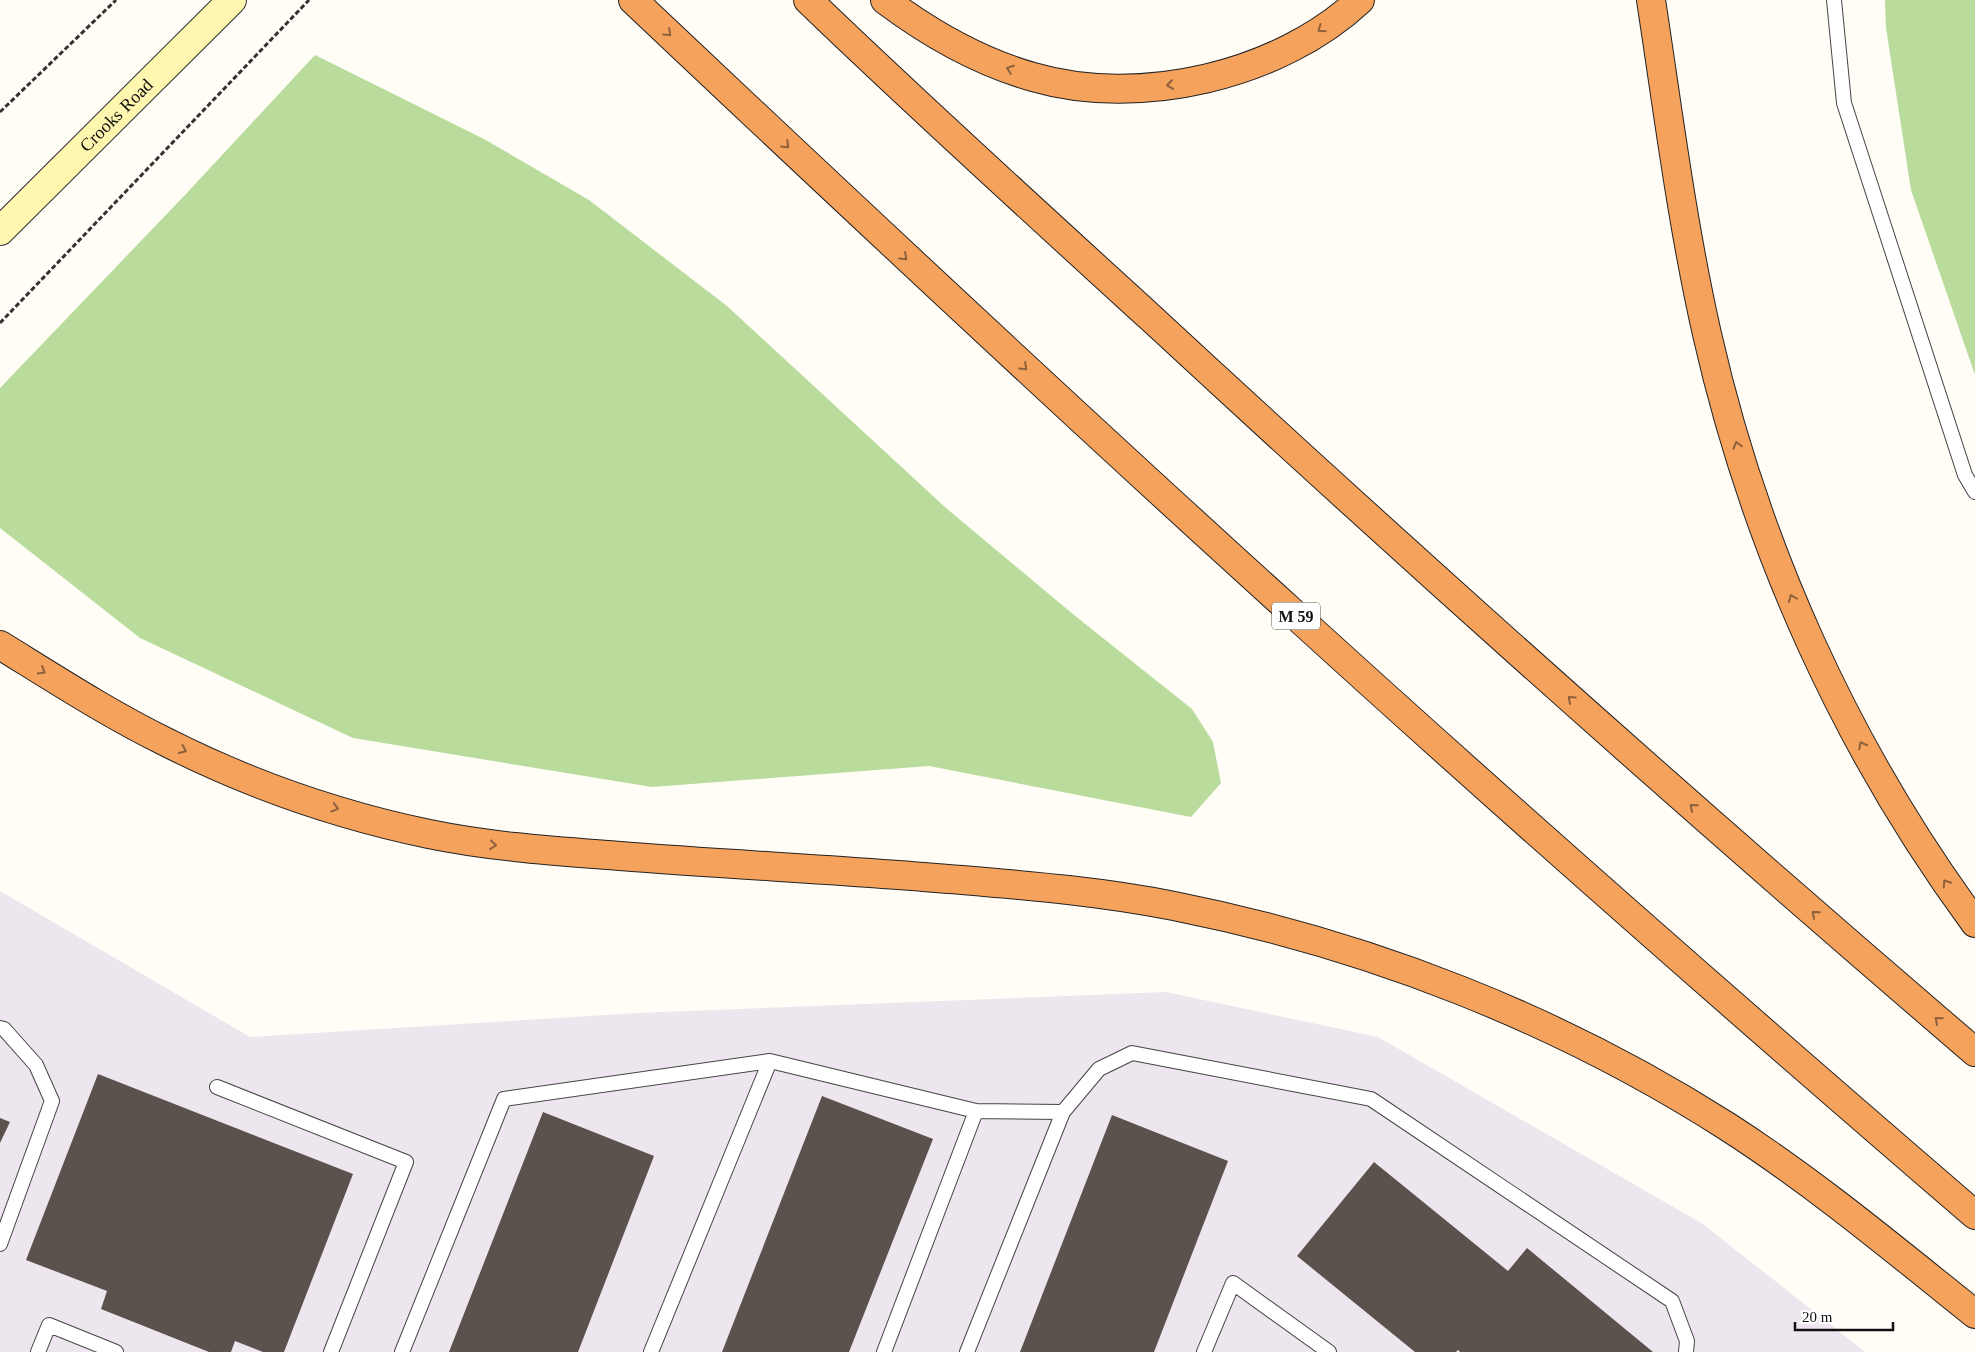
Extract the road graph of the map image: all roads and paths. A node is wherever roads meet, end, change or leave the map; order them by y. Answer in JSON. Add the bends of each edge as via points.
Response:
{"nodes":[{"id":1,"x":116,"y":0,"type":"edge"},
{"id":2,"x":232,"y":0,"type":"edge"},
{"id":3,"x":309,"y":0,"type":"edge"},
{"id":4,"x":633,"y":0,"type":"edge"},
{"id":5,"x":808,"y":0,"type":"edge"},
{"id":6,"x":885,"y":0,"type":"edge"},
{"id":7,"x":1360,"y":0,"type":"edge"},
{"id":8,"x":1651,"y":0,"type":"edge"},
{"id":9,"x":1834,"y":0,"type":"edge"},
{"id":10,"x":0,"y":112,"type":"edge"},
{"id":11,"x":0,"y":231,"type":"edge"},
{"id":12,"x":0,"y":323,"type":"edge"},
{"id":13,"x":1975,"y":492,"type":"edge"},
{"id":14,"x":0,"y":645,"type":"edge"},
{"id":15,"x":1975,"y":923,"type":"edge"},
{"id":16,"x":0,"y":1028,"type":"edge"},
{"id":17,"x":1975,"y":1052,"type":"edge"},
{"id":18,"x":770,"y":1062,"type":"junction"},
{"id":19,"x":217,"y":1087,"type":"dead end"},
{"id":20,"x":976,"y":1110,"type":"junction"},
{"id":21,"x":1063,"y":1112,"type":"junction"},
{"id":22,"x":1975,"y":1215,"type":"edge"},
{"id":23,"x":0,"y":1244,"type":"edge"},
{"id":24,"x":1975,"y":1314,"type":"edge"},
{"id":25,"x":38,"y":1352,"type":"edge"},
{"id":26,"x":116,"y":1352,"type":"edge"},
{"id":27,"x":331,"y":1352,"type":"edge"},
{"id":28,"x":402,"y":1352,"type":"edge"},
{"id":29,"x":651,"y":1352,"type":"edge"},
{"id":30,"x":884,"y":1352,"type":"edge"},
{"id":31,"x":967,"y":1352,"type":"edge"},
{"id":32,"x":1204,"y":1352,"type":"edge"},
{"id":33,"x":1329,"y":1352,"type":"edge"},
{"id":34,"x":1686,"y":1352,"type":"edge"}],
"edges":[{"from":1,"to":10,"type":"path"},
{"from":2,"to":11,"type":"main road","name":"Crooks Road"},
{"from":3,"to":12,"type":"path"},
{"from":4,"to":22,"type":"highway","number":"M 59","one_way":true,"via":[[900,253],[1294,615],[1642,925]]},
{"from":17,"to":5,"type":"highway","one_way":true,"via":[[1453,594]]},
{"from":7,"to":6,"type":"highway","one_way":true,"via":[[1313,35],[1278,54],[1239,68],[1198,81],[1112,89],[1033,77],[990,61],[950,43]]},
{"from":15,"to":8,"type":"highway","one_way":true,"via":[[1950,890],[1867,756],[1798,614],[1749,485],[1707,335]]},
{"from":9,"to":13,"type":"lane","via":[[1844,103],[1965,475]]},
{"from":14,"to":24,"type":"highway","one_way":true,"via":[[96,704],[230,772],[292,795],[424,833],[486,845],[1094,892],[1236,919],[1374,958],[1520,1014],[1592,1049],[1728,1127],[1810,1184]]},
{"from":16,"to":23,"type":"lane","via":[[36,1065],[52,1101]]},
{"from":18,"to":20,"type":"lane"},
{"from":18,"to":28,"type":"lane","via":[[504,1099]]},
{"from":18,"to":29,"type":"lane"},
{"from":19,"to":27,"type":"lane","via":[[406,1162]]},
{"from":20,"to":21,"type":"lane"},
{"from":20,"to":30,"type":"lane"},
{"from":21,"to":31,"type":"lane"},
{"from":21,"to":34,"type":"lane","via":[[1099,1068],[1132,1053],[1371,1099],[1672,1301],[1688,1340]]},
{"from":25,"to":26,"type":"lane","via":[[49,1325]]},
{"from":32,"to":33,"type":"lane","via":[[1234,1283]]}]}
